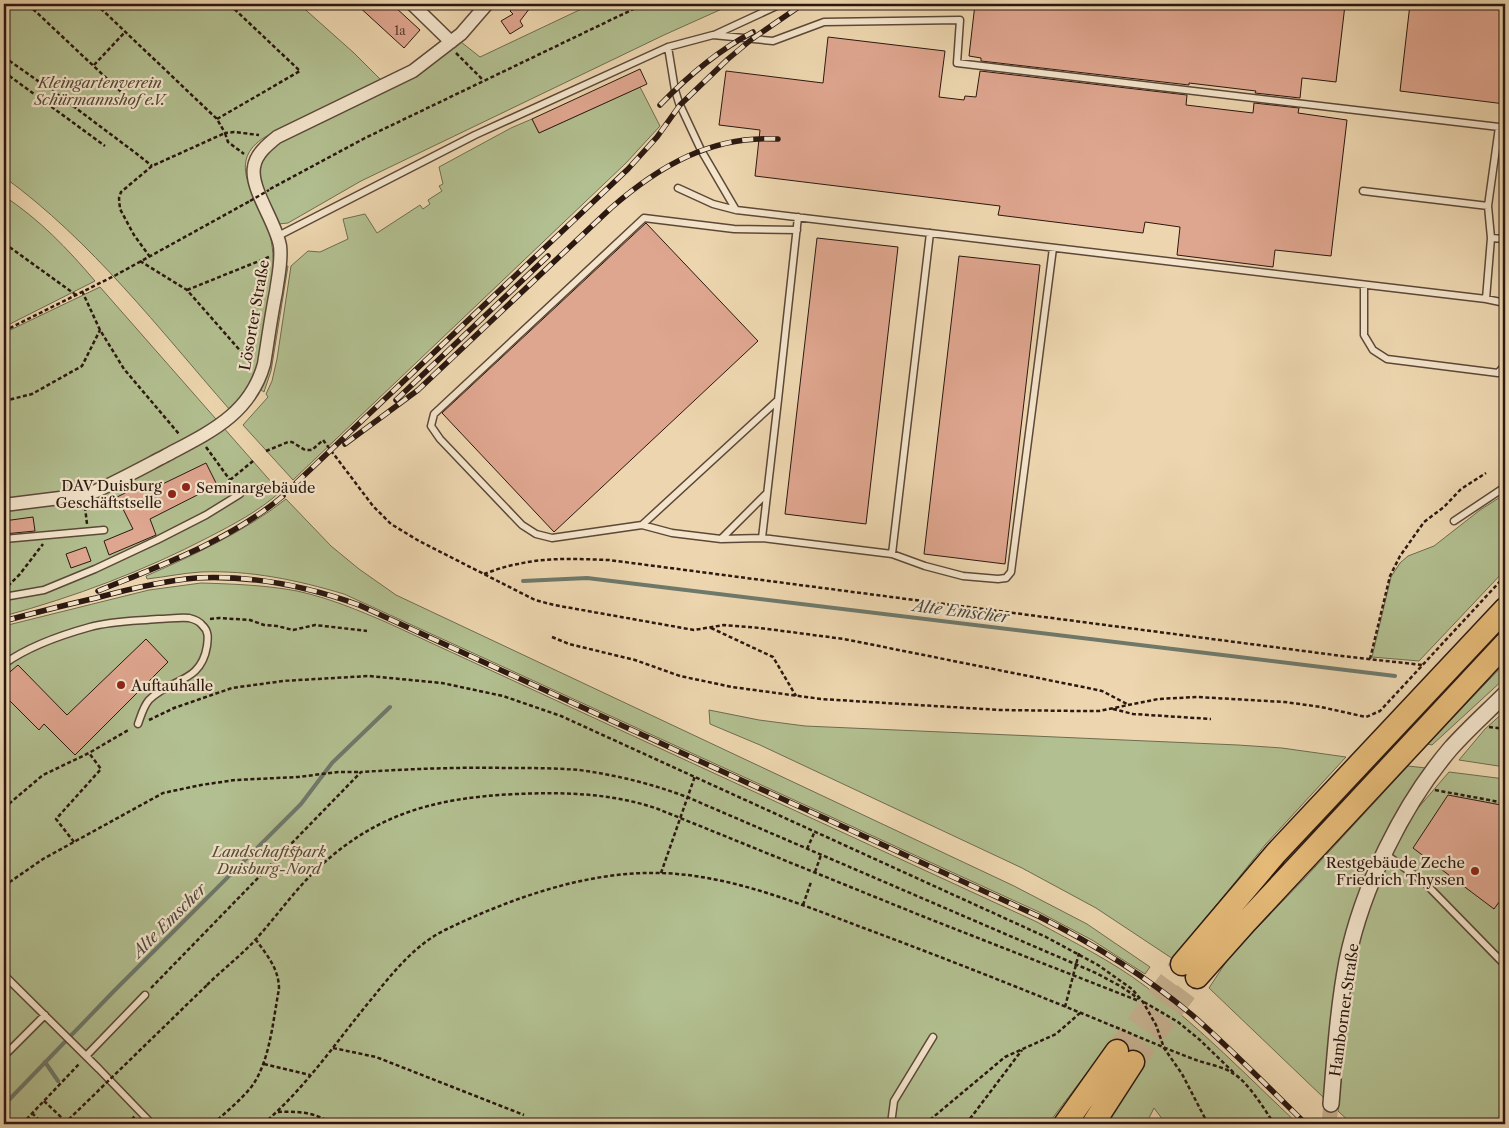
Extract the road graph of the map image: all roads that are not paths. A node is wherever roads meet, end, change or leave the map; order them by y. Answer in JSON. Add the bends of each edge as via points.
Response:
{"nodes":[{"id":1,"x":412,"y":4,"type":"edge"},
{"id":2,"x":487,"y":4,"type":"edge"},
{"id":3,"x":781,"y":4,"type":"edge"},
{"id":4,"x":713,"y":35,"type":"junction"},
{"id":5,"x":452,"y":46,"type":"junction"},
{"id":6,"x":668,"y":48,"type":"junction"},
{"id":7,"x":1502,"y":127,"type":"edge"},
{"id":8,"x":678,"y":188,"type":"dead end"},
{"id":9,"x":1363,"y":191,"type":"dead end"},
{"id":10,"x":1488,"y":206,"type":"junction"},
{"id":11,"x":736,"y":210,"type":"junction"},
{"id":12,"x":798,"y":217,"type":"junction"},
{"id":13,"x":797,"y":230,"type":"junction"},
{"id":14,"x":930,"y":233,"type":"junction"},
{"id":15,"x":278,"y":236,"type":"junction"},
{"id":16,"x":1491,"y":238,"type":"junction"},
{"id":17,"x":1505,"y":239,"type":"edge"},
{"id":18,"x":1053,"y":248,"type":"junction"},
{"id":19,"x":1364,"y":285,"type":"junction"},
{"id":20,"x":1486,"y":299,"type":"junction"},
{"id":21,"x":1505,"y":303,"type":"edge"},
{"id":22,"x":1505,"y":365,"type":"edge"},
{"id":23,"x":778,"y":400,"type":"junction"},
{"id":24,"x":1505,"y":487,"type":"edge"},
{"id":25,"x":767,"y":493,"type":"junction"},
{"id":26,"x":240,"y":494,"type":"road end"},
{"id":27,"x":4,"y":505,"type":"edge"},
{"id":28,"x":1454,"y":522,"type":"dead end"},
{"id":29,"x":642,"y":526,"type":"junction"},
{"id":30,"x":104,"y":530,"type":"dead end"},
{"id":31,"x":762,"y":538,"type":"junction"},
{"id":32,"x":4,"y":539,"type":"edge"},
{"id":33,"x":721,"y":539,"type":"junction"},
{"id":34,"x":892,"y":554,"type":"junction"},
{"id":35,"x":4,"y":597,"type":"edge"},
{"id":36,"x":1505,"y":609,"type":"edge"},
{"id":37,"x":1505,"y":644,"type":"edge"},
{"id":38,"x":4,"y":664,"type":"edge"},
{"id":39,"x":1505,"y":694,"type":"edge"},
{"id":40,"x":138,"y":724,"type":"road end"},
{"id":41,"x":1385,"y":854,"type":"junction"},
{"id":42,"x":1505,"y":965,"type":"edge"},
{"id":43,"x":4,"y":975,"type":"edge"},
{"id":44,"x":145,"y":995,"type":"road end"},
{"id":45,"x":45,"y":1015,"type":"junction"},
{"id":46,"x":933,"y":1037,"type":"dead end"},
{"id":47,"x":4,"y":1056,"type":"edge"},
{"id":48,"x":86,"y":1056,"type":"junction"},
{"id":49,"x":1331,"y":1104,"type":"tunnel mouth"},
{"id":50,"x":152,"y":1124,"type":"edge"},
{"id":51,"x":891,"y":1124,"type":"edge"},
{"id":52,"x":1065,"y":1124,"type":"edge"},
{"id":53,"x":1093,"y":1124,"type":"edge"}],
"edges":[{"from":1,"to":5,"type":"street"},
{"from":2,"to":5,"type":"street","name":"Lösorter Straße"},
{"from":3,"to":4,"type":"lane"},
{"from":4,"to":6,"type":"lane"},
{"from":4,"to":7,"type":"lane","via":[[773,41],[824,22],[960,20],[957,63]]},
{"from":5,"to":15,"type":"street","name":"Lösorter Straße","via":[[413,71],[277,137],[264,148],[256,159],[254,182]]},
{"from":6,"to":11,"type":"lane","via":[[675,90],[690,129]]},
{"from":6,"to":15,"type":"lane","via":[[474,135]]},
{"from":7,"to":10,"type":"lane"},
{"from":8,"to":11,"type":"lane","via":[[712,204]]},
{"from":9,"to":10,"type":"lane"},
{"from":10,"to":16,"type":"lane"},
{"from":11,"to":12,"type":"lane"},
{"from":12,"to":13,"type":"lane"},
{"from":12,"to":14,"type":"lane"},
{"from":13,"to":23,"type":"lane"},
{"from":13,"to":29,"type":"lane","via":[[734,229],[644,218],[434,414],[431,426],[440,440],[522,524],[536,534],[552,538]]},
{"from":14,"to":18,"type":"lane"},
{"from":14,"to":34,"type":"lane"},
{"from":15,"to":27,"type":"street","name":"Lösorter Straße","via":[[280,264],[264,364],[260,378],[234,414],[194,441],[84,496]]},
{"from":16,"to":17,"type":"lane"},
{"from":16,"to":20,"type":"lane"},
{"from":18,"to":19,"type":"lane"},
{"from":18,"to":34,"type":"lane","via":[[1011,572],[1006,578],[998,579],[963,576]]},
{"from":19,"to":20,"type":"lane"},
{"from":19,"to":22,"type":"lane","via":[[1364,336],[1373,350],[1387,359],[1498,373]]},
{"from":20,"to":21,"type":"lane"},
{"from":23,"to":25,"type":"lane"},
{"from":23,"to":29,"type":"lane"},
{"from":24,"to":28,"type":"lane"},
{"from":25,"to":31,"type":"lane"},
{"from":25,"to":33,"type":"lane"},
{"from":26,"to":35,"type":"lane","via":[[206,515],[95,569],[44,590]]},
{"from":29,"to":33,"type":"lane"},
{"from":30,"to":32,"type":"lane"},
{"from":31,"to":33,"type":"lane"},
{"from":31,"to":34,"type":"lane"},
{"from":36,"to":37,"type":"highway","via":[[1276,853],[1189,971],[1258,909]]},
{"from":38,"to":40,"type":"lane","via":[[19,654],[93,626],[176,618],[196,621],[207,631],[208,637],[201,664],[187,678],[147,702]]},
{"from":39,"to":41,"type":"street","name":"Hamborner Straße","via":[[1435,770],[1399,824]]},
{"from":41,"to":42,"type":"lane","via":[[1423,881]]},
{"from":41,"to":49,"type":"street","name":"Hamborner Straße","via":[[1364,902],[1348,960]]},
{"from":43,"to":45,"type":"lane"},
{"from":44,"to":48,"type":"lane"},
{"from":45,"to":47,"type":"lane"},
{"from":45,"to":48,"type":"lane"},
{"from":46,"to":51,"type":"lane","via":[[894,1101]]},
{"from":48,"to":50,"type":"lane"},
{"from":52,"to":53,"type":"highway","via":[[1125,1056]]}]}
